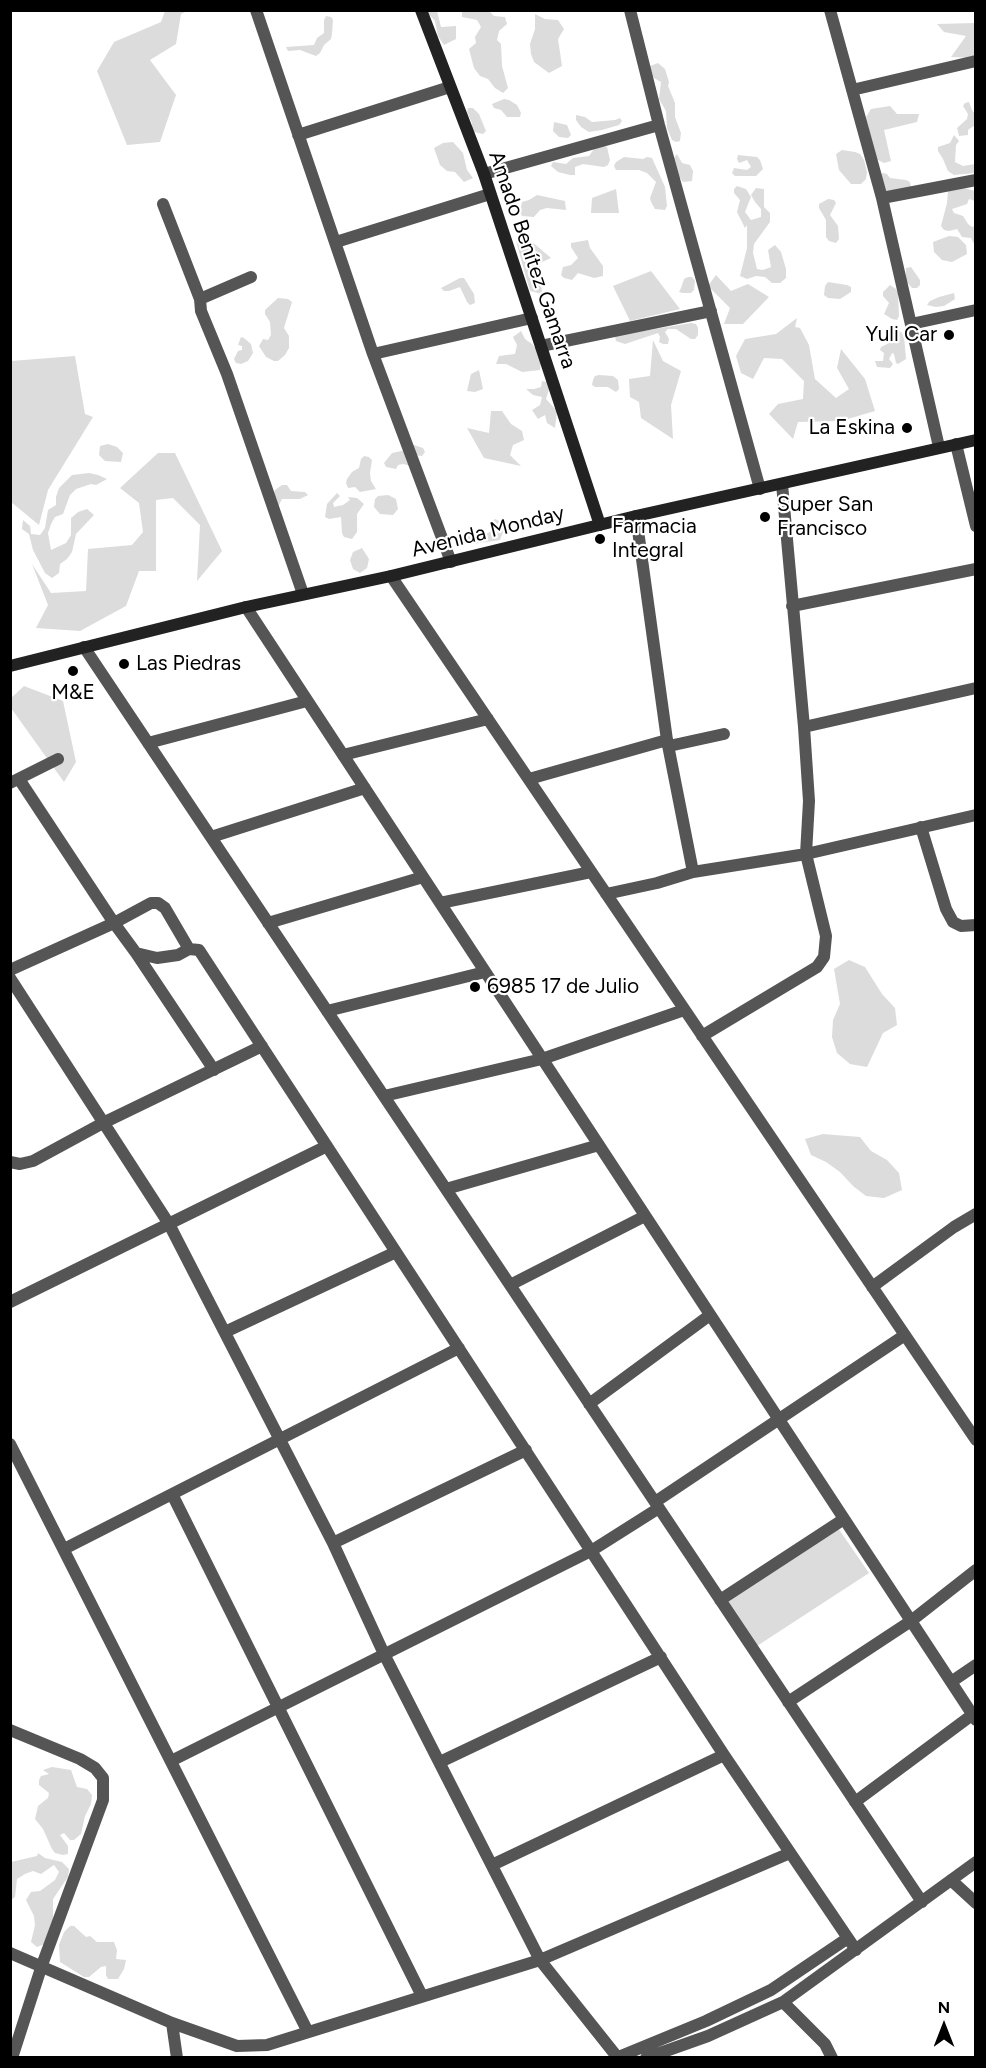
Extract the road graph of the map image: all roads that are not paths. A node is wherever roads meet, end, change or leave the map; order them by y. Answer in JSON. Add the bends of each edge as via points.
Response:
{"nodes":[{"id":1,"x":256,"y":10,"type":"edge"},
{"id":2,"x":421,"y":10,"type":"edge"},
{"id":3,"x":630,"y":10,"type":"edge"},
{"id":4,"x":830,"y":10,"type":"edge"},
{"id":5,"x":975,"y":61,"type":"edge"},
{"id":6,"x":450,"y":87,"type":"junction"},
{"id":7,"x":852,"y":90,"type":"junction"},
{"id":8,"x":659,"y":125,"type":"junction"},
{"id":9,"x":298,"y":135,"type":"junction"},
{"id":10,"x":484,"y":174,"type":"junction"},
{"id":11,"x":975,"y":180,"type":"edge"},
{"id":12,"x":490,"y":194,"type":"junction"},
{"id":13,"x":882,"y":198,"type":"junction"},
{"id":14,"x":163,"y":204,"type":"dead end"},
{"id":15,"x":336,"y":242,"type":"junction"},
{"id":16,"x":251,"y":278,"type":"dead end"},
{"id":17,"x":200,"y":299,"type":"junction"},
{"id":18,"x":975,"y":310,"type":"edge"},
{"id":19,"x":711,"y":311,"type":"junction"},
{"id":20,"x":532,"y":318,"type":"junction"},
{"id":21,"x":911,"y":324,"type":"junction"},
{"id":22,"x":541,"y":346,"type":"junction"},
{"id":23,"x":373,"y":354,"type":"junction"},
{"id":24,"x":975,"y":440,"type":"edge"},
{"id":25,"x":956,"y":444,"type":"junction"},
{"id":26,"x":939,"y":447,"type":"junction"},
{"id":27,"x":782,"y":484,"type":"junction"},
{"id":28,"x":760,"y":489,"type":"junction"},
{"id":29,"x":636,"y":516,"type":"junction"},
{"id":30,"x":600,"y":525,"type":"junction"},
{"id":31,"x":975,"y":526,"type":"edge"},
{"id":32,"x":451,"y":562,"type":"junction"},
{"id":33,"x":975,"y":569,"type":"edge"},
{"id":34,"x":391,"y":576,"type":"junction"},
{"id":35,"x":303,"y":594,"type":"junction"},
{"id":36,"x":792,"y":606,"type":"junction"},
{"id":37,"x":246,"y":607,"type":"junction"},
{"id":38,"x":84,"y":648,"type":"junction"},
{"id":39,"x":10,"y":666,"type":"edge"},
{"id":40,"x":975,"y":688,"type":"edge"},
{"id":41,"x":307,"y":701,"type":"junction"},
{"id":42,"x":488,"y":719,"type":"junction"},
{"id":43,"x":804,"y":727,"type":"junction"},
{"id":44,"x":724,"y":734,"type":"dead end"},
{"id":45,"x":148,"y":743,"type":"junction"},
{"id":46,"x":668,"y":743,"type":"junction"},
{"id":47,"x":343,"y":755,"type":"junction"},
{"id":48,"x":58,"y":759,"type":"dead end"},
{"id":49,"x":528,"y":780,"type":"junction"},
{"id":50,"x":15,"y":781,"type":"edge"},
{"id":51,"x":365,"y":788,"type":"junction"},
{"id":52,"x":975,"y":814,"type":"edge"},
{"id":53,"x":921,"y":826,"type":"junction"},
{"id":54,"x":211,"y":837,"type":"junction"},
{"id":55,"x":806,"y":854,"type":"junction"},
{"id":56,"x":591,"y":872,"type":"junction"},
{"id":57,"x":693,"y":872,"type":"junction"},
{"id":58,"x":423,"y":877,"type":"junction"},
{"id":59,"x":606,"y":894,"type":"junction"},
{"id":60,"x":440,"y":903,"type":"junction"},
{"id":61,"x":114,"y":923,"type":"junction"},
{"id":62,"x":268,"y":923,"type":"junction"},
{"id":63,"x":975,"y":924,"type":"edge"},
{"id":64,"x":189,"y":949,"type":"junction"},
{"id":65,"x":136,"y":953,"type":"junction"},
{"id":66,"x":10,"y":970,"type":"edge"},
{"id":67,"x":485,"y":972,"type":"junction"},
{"id":68,"x":10,"y":978,"type":"edge"},
{"id":69,"x":684,"y":1010,"type":"junction"},
{"id":70,"x":327,"y":1011,"type":"junction"},
{"id":71,"x":702,"y":1036,"type":"junction"},
{"id":72,"x":262,"y":1046,"type":"junction"},
{"id":73,"x":542,"y":1059,"type":"junction"},
{"id":74,"x":214,"y":1070,"type":"junction"},
{"id":75,"x":384,"y":1096,"type":"junction"},
{"id":76,"x":103,"y":1123,"type":"junction"},
{"id":77,"x":599,"y":1145,"type":"junction"},
{"id":78,"x":327,"y":1146,"type":"junction"},
{"id":79,"x":10,"y":1162,"type":"edge"},
{"id":80,"x":446,"y":1189,"type":"junction"},
{"id":81,"x":975,"y":1214,"type":"edge"},
{"id":82,"x":645,"y":1216,"type":"junction"},
{"id":83,"x":169,"y":1224,"type":"junction"},
{"id":84,"x":396,"y":1252,"type":"junction"},
{"id":85,"x":510,"y":1285,"type":"junction"},
{"id":86,"x":872,"y":1287,"type":"junction"},
{"id":87,"x":10,"y":1302,"type":"edge"},
{"id":88,"x":710,"y":1315,"type":"junction"},
{"id":89,"x":225,"y":1332,"type":"junction"},
{"id":90,"x":905,"y":1335,"type":"junction"},
{"id":91,"x":459,"y":1348,"type":"junction"},
{"id":92,"x":589,"y":1404,"type":"junction"},
{"id":93,"x":778,"y":1418,"type":"junction"},
{"id":94,"x":280,"y":1439,"type":"junction"},
{"id":95,"x":975,"y":1440,"type":"edge"},
{"id":96,"x":10,"y":1444,"type":"edge"},
{"id":97,"x":526,"y":1450,"type":"junction"},
{"id":98,"x":172,"y":1494,"type":"junction"},
{"id":99,"x":657,"y":1505,"type":"junction"},
{"id":100,"x":844,"y":1519,"type":"junction"},
{"id":101,"x":333,"y":1543,"type":"junction"},
{"id":102,"x":63,"y":1549,"type":"junction"},
{"id":103,"x":591,"y":1551,"type":"junction"},
{"id":104,"x":975,"y":1570,"type":"edge"},
{"id":105,"x":720,"y":1600,"type":"junction"},
{"id":106,"x":911,"y":1621,"type":"junction"},
{"id":107,"x":384,"y":1654,"type":"junction"},
{"id":108,"x":661,"y":1657,"type":"junction"},
{"id":109,"x":975,"y":1665,"type":"edge"},
{"id":110,"x":951,"y":1682,"type":"junction"},
{"id":111,"x":788,"y":1702,"type":"junction"},
{"id":112,"x":278,"y":1707,"type":"junction"},
{"id":113,"x":974,"y":1717,"type":"edge"},
{"id":114,"x":10,"y":1730,"type":"edge"},
{"id":115,"x":724,"y":1755,"type":"junction"},
{"id":116,"x":171,"y":1761,"type":"junction"},
{"id":117,"x":440,"y":1762,"type":"junction"},
{"id":118,"x":855,"y":1802,"type":"junction"},
{"id":119,"x":790,"y":1852,"type":"junction"},
{"id":120,"x":975,"y":1862,"type":"edge"},
{"id":121,"x":492,"y":1865,"type":"junction"},
{"id":122,"x":951,"y":1880,"type":"junction"},
{"id":123,"x":922,"y":1902,"type":"junction"},
{"id":124,"x":975,"y":1903,"type":"edge"},
{"id":125,"x":848,"y":1938,"type":"junction"},
{"id":126,"x":856,"y":1950,"type":"junction"},
{"id":127,"x":10,"y":1953,"type":"edge"},
{"id":128,"x":540,"y":1960,"type":"junction"},
{"id":129,"x":42,"y":1965,"type":"junction"},
{"id":130,"x":422,"y":1995,"type":"junction"},
{"id":131,"x":783,"y":2002,"type":"junction"},
{"id":132,"x":172,"y":2023,"type":"junction"},
{"id":133,"x":308,"y":2032,"type":"junction"},
{"id":134,"x":617,"y":2057,"type":"edge"},
{"id":135,"x":12,"y":2058,"type":"edge"},
{"id":136,"x":177,"y":2058,"type":"edge"},
{"id":137,"x":646,"y":2058,"type":"edge"},
{"id":138,"x":832,"y":2058,"type":"edge"}],
"edges":[{"from":1,"to":9,"type":"street"},
{"from":2,"to":6,"type":"main road","name":"Amado Benítez Gamarra"},
{"from":3,"to":8,"type":"street"},
{"from":4,"to":7,"type":"street"},
{"from":5,"to":7,"type":"street"},
{"from":6,"to":9,"type":"street"},
{"from":6,"to":10,"type":"main road","name":"Amado Benítez Gamarra"},
{"from":7,"to":13,"type":"street"},
{"from":8,"to":10,"type":"street"},
{"from":8,"to":19,"type":"street"},
{"from":9,"to":15,"type":"street"},
{"from":10,"to":12,"type":"main road","name":"Amado Benítez Gamarra"},
{"from":11,"to":13,"type":"street"},
{"from":12,"to":15,"type":"street"},
{"from":12,"to":20,"type":"main road","name":"Amado Benítez Gamarra"},
{"from":13,"to":21,"type":"street"},
{"from":14,"to":17,"type":"street"},
{"from":15,"to":23,"type":"street"},
{"from":16,"to":17,"type":"street"},
{"from":17,"to":35,"type":"street","via":[[201,311],[227,374]]},
{"from":18,"to":21,"type":"street"},
{"from":19,"to":22,"type":"street"},
{"from":19,"to":28,"type":"street"},
{"from":20,"to":22,"type":"main road","name":"Amado Benítez Gamarra"},
{"from":20,"to":23,"type":"street"},
{"from":21,"to":26,"type":"street"},
{"from":22,"to":30,"type":"main road","name":"Amado Benítez Gamarra"},
{"from":23,"to":32,"type":"street"},
{"from":24,"to":25,"type":"main road","name":"Avenida Monday"},
{"from":25,"to":26,"type":"main road","name":"Avenida Monday"},
{"from":25,"to":31,"type":"street"},
{"from":26,"to":27,"type":"main road","name":"Avenida Monday"},
{"from":27,"to":28,"type":"main road","name":"Avenida Monday"},
{"from":27,"to":36,"type":"street"},
{"from":28,"to":29,"type":"main road","name":"Avenida Monday"},
{"from":29,"to":30,"type":"main road","name":"Avenida Monday"},
{"from":29,"to":46,"type":"street"},
{"from":30,"to":32,"type":"main road","name":"Avenida Monday"},
{"from":32,"to":34,"type":"main road","name":"Avenida Monday"},
{"from":33,"to":36,"type":"street"},
{"from":34,"to":35,"type":"main road","name":"Avenida Monday"},
{"from":34,"to":42,"type":"street"},
{"from":35,"to":37,"type":"main road","name":"Avenida Monday"},
{"from":36,"to":43,"type":"street"},
{"from":37,"to":38,"type":"main road","name":"Avenida Monday"},
{"from":37,"to":41,"type":"street"},
{"from":38,"to":39,"type":"main road","name":"Avenida Monday"},
{"from":38,"to":45,"type":"street"},
{"from":40,"to":43,"type":"street"},
{"from":41,"to":45,"type":"street"},
{"from":41,"to":47,"type":"street"},
{"from":42,"to":47,"type":"street"},
{"from":42,"to":49,"type":"street"},
{"from":43,"to":55,"type":"street","via":[[809,801]]},
{"from":44,"to":46,"type":"street"},
{"from":45,"to":54,"type":"street"},
{"from":46,"to":49,"type":"street"},
{"from":46,"to":57,"type":"street"},
{"from":47,"to":51,"type":"street"},
{"from":48,"to":50,"type":"street"},
{"from":49,"to":56,"type":"street"},
{"from":50,"to":61,"type":"street"},
{"from":51,"to":54,"type":"street"},
{"from":51,"to":58,"type":"street"},
{"from":52,"to":53,"type":"street"},
{"from":53,"to":55,"type":"street"},
{"from":53,"to":63,"type":"street","via":[[952,922],[961,926]]},
{"from":54,"to":62,"type":"street"},
{"from":55,"to":57,"type":"street"},
{"from":55,"to":71,"type":"street","via":[[826,936],[824,957],[817,968]]},
{"from":56,"to":59,"type":"street"},
{"from":56,"to":60,"type":"street"},
{"from":57,"to":59,"type":"street"},
{"from":58,"to":60,"type":"street"},
{"from":58,"to":62,"type":"street"},
{"from":59,"to":69,"type":"street"},
{"from":60,"to":67,"type":"street"},
{"from":61,"to":64,"type":"street","via":[[158,903],[165,908]]},
{"from":61,"to":65,"type":"street"},
{"from":61,"to":66,"type":"street"},
{"from":62,"to":70,"type":"street"},
{"from":64,"to":65,"type":"street","via":[[166,958]]},
{"from":64,"to":72,"type":"street","via":[[199,950]]},
{"from":65,"to":74,"type":"street"},
{"from":67,"to":70,"type":"street"},
{"from":67,"to":73,"type":"street"},
{"from":68,"to":76,"type":"street"},
{"from":69,"to":71,"type":"street"},
{"from":69,"to":73,"type":"street"},
{"from":70,"to":75,"type":"street"},
{"from":71,"to":86,"type":"street"},
{"from":72,"to":74,"type":"street"},
{"from":72,"to":78,"type":"street"},
{"from":73,"to":75,"type":"street"},
{"from":73,"to":77,"type":"street"},
{"from":74,"to":76,"type":"street"},
{"from":75,"to":80,"type":"street"},
{"from":76,"to":79,"type":"street","via":[[33,1161]]},
{"from":76,"to":83,"type":"street"},
{"from":77,"to":80,"type":"street"},
{"from":77,"to":82,"type":"street"},
{"from":78,"to":83,"type":"street"},
{"from":78,"to":84,"type":"street"},
{"from":80,"to":85,"type":"street"},
{"from":81,"to":86,"type":"street"},
{"from":82,"to":85,"type":"street"},
{"from":82,"to":88,"type":"street"},
{"from":83,"to":87,"type":"street"},
{"from":83,"to":89,"type":"street"},
{"from":84,"to":89,"type":"street"},
{"from":84,"to":91,"type":"street"},
{"from":85,"to":92,"type":"street"},
{"from":86,"to":90,"type":"street"},
{"from":88,"to":92,"type":"street"},
{"from":88,"to":93,"type":"street"},
{"from":89,"to":94,"type":"street"},
{"from":90,"to":93,"type":"street"},
{"from":90,"to":95,"type":"street"},
{"from":91,"to":94,"type":"street"},
{"from":91,"to":97,"type":"street"},
{"from":92,"to":99,"type":"street"},
{"from":93,"to":99,"type":"street"},
{"from":93,"to":100,"type":"street"},
{"from":94,"to":98,"type":"street"},
{"from":94,"to":101,"type":"street"},
{"from":96,"to":102,"type":"street"},
{"from":97,"to":101,"type":"street"},
{"from":97,"to":103,"type":"street"},
{"from":98,"to":102,"type":"street"},
{"from":98,"to":112,"type":"street"},
{"from":99,"to":103,"type":"street"},
{"from":99,"to":105,"type":"street"},
{"from":100,"to":105,"type":"street"},
{"from":100,"to":106,"type":"street"},
{"from":101,"to":107,"type":"street"},
{"from":102,"to":116,"type":"street"},
{"from":103,"to":107,"type":"street"},
{"from":103,"to":108,"type":"street"},
{"from":104,"to":106,"type":"street"},
{"from":105,"to":111,"type":"street"},
{"from":106,"to":110,"type":"street"},
{"from":106,"to":111,"type":"street"},
{"from":107,"to":112,"type":"street"},
{"from":107,"to":117,"type":"street"},
{"from":108,"to":115,"type":"street"},
{"from":108,"to":117,"type":"street"},
{"from":109,"to":110,"type":"street"},
{"from":110,"to":113,"type":"street"},
{"from":111,"to":118,"type":"street"},
{"from":112,"to":116,"type":"street"},
{"from":112,"to":130,"type":"street"},
{"from":113,"to":118,"type":"street"},
{"from":114,"to":129,"type":"street","via":[[80,1759],[103,1778],[103,1800]]},
{"from":115,"to":119,"type":"street"},
{"from":115,"to":121,"type":"street"},
{"from":116,"to":133,"type":"street"},
{"from":117,"to":121,"type":"street"},
{"from":118,"to":123,"type":"street"},
{"from":119,"to":125,"type":"street"},
{"from":119,"to":128,"type":"street"},
{"from":120,"to":122,"type":"street"},
{"from":121,"to":128,"type":"street"},
{"from":122,"to":123,"type":"street"},
{"from":122,"to":124,"type":"street"},
{"from":123,"to":126,"type":"street"},
{"from":125,"to":126,"type":"street"},
{"from":125,"to":134,"type":"street","via":[[771,1990]]},
{"from":126,"to":131,"type":"street"},
{"from":127,"to":129,"type":"street"},
{"from":128,"to":130,"type":"street"},
{"from":128,"to":134,"type":"street"},
{"from":129,"to":132,"type":"street"},
{"from":129,"to":135,"type":"street"},
{"from":130,"to":133,"type":"street"},
{"from":131,"to":137,"type":"street","via":[[708,2036]]},
{"from":131,"to":138,"type":"street","via":[[825,2044]]},
{"from":132,"to":133,"type":"street","via":[[237,2046],[267,2045]]},
{"from":132,"to":136,"type":"street"}]}
